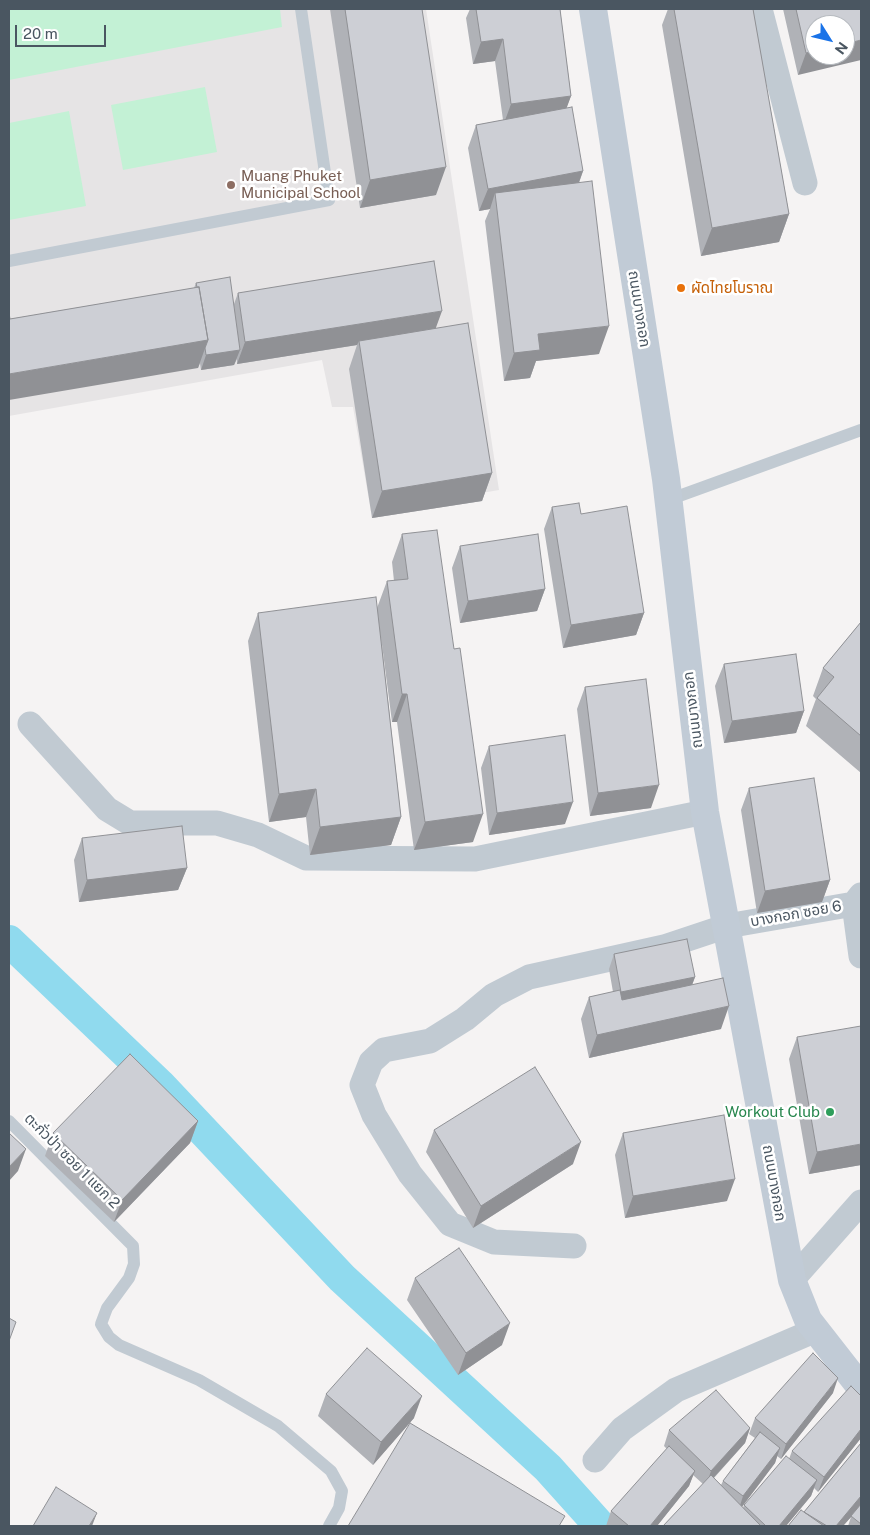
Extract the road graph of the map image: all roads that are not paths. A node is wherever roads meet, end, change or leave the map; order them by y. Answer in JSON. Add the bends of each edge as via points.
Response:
{"nodes":[{"id":1,"x":301,"y":9,"type":"edge"},
{"id":2,"x":593,"y":9,"type":"edge"},
{"id":3,"x":760,"y":9,"type":"edge"},
{"id":4,"x":805,"y":183,"type":"dead end"},
{"id":5,"x":9,"y":261,"type":"edge"},
{"id":6,"x":861,"y":430,"type":"edge"},
{"id":7,"x":668,"y":500,"type":"junction"},
{"id":8,"x":30,"y":724,"type":"dead end"},
{"id":9,"x":706,"y":812,"type":"junction"},
{"id":10,"x":858,"y":900,"type":"edge"},
{"id":11,"x":727,"y":926,"type":"junction"},
{"id":12,"x":861,"y":956,"type":"edge"},
{"id":13,"x":9,"y":1121,"type":"edge"},
{"id":14,"x":861,"y":1202,"type":"edge"},
{"id":15,"x":574,"y":1246,"type":"dead end"},
{"id":16,"x":792,"y":1280,"type":"junction"},
{"id":17,"x":816,"y":1330,"type":"junction"},
{"id":18,"x":860,"y":1383,"type":"edge"},
{"id":19,"x":595,"y":1460,"type":"dead end"},
{"id":20,"x":329,"y":1526,"type":"edge"}],
"edges":[{"from":1,"to":5,"type":"lane","via":[[329,200]]},
{"from":2,"to":7,"type":"main road","name":"ถนนบางกอก"},
{"from":3,"to":4,"type":"street"},
{"from":6,"to":7,"type":"lane"},
{"from":7,"to":9,"type":"main road","name":"ถนนบางกอก"},
{"from":8,"to":9,"type":"street","via":[[107,809],[130,823],[217,823],[258,835],[306,858],[475,859]]},
{"from":9,"to":11,"type":"main road","name":"ถนนบางกอก"},
{"from":10,"to":11,"type":"street","name":"บางกอก ซอย 6"},
{"from":10,"to":12,"type":"street"},
{"from":11,"to":15,"type":"street","name":"บางกอก ซอย 6","via":[[664,947],[529,977],[494,995],[465,1020],[430,1041],[384,1050],[371,1062],[362,1085],[374,1115],[410,1174],[450,1224],[494,1242]]},
{"from":11,"to":16,"type":"main road","name":"ถนนบางกอก"},
{"from":13,"to":20,"type":"lane","name":"ตะกั่วป่า ซอย 1 แยก 2","via":[[133,1246],[134,1264],[129,1278],[107,1308],[101,1324],[109,1337],[119,1345],[200,1380],[278,1426],[331,1471],[342,1491],[339,1508]]},
{"from":14,"to":16,"type":"street"},
{"from":16,"to":17,"type":"main road","name":"ถนนบางกอก","via":[[808,1320]]},
{"from":17,"to":18,"type":"main road","name":"ถนนบางกอก"},
{"from":17,"to":19,"type":"street","via":[[676,1390],[622,1429]]}]}
